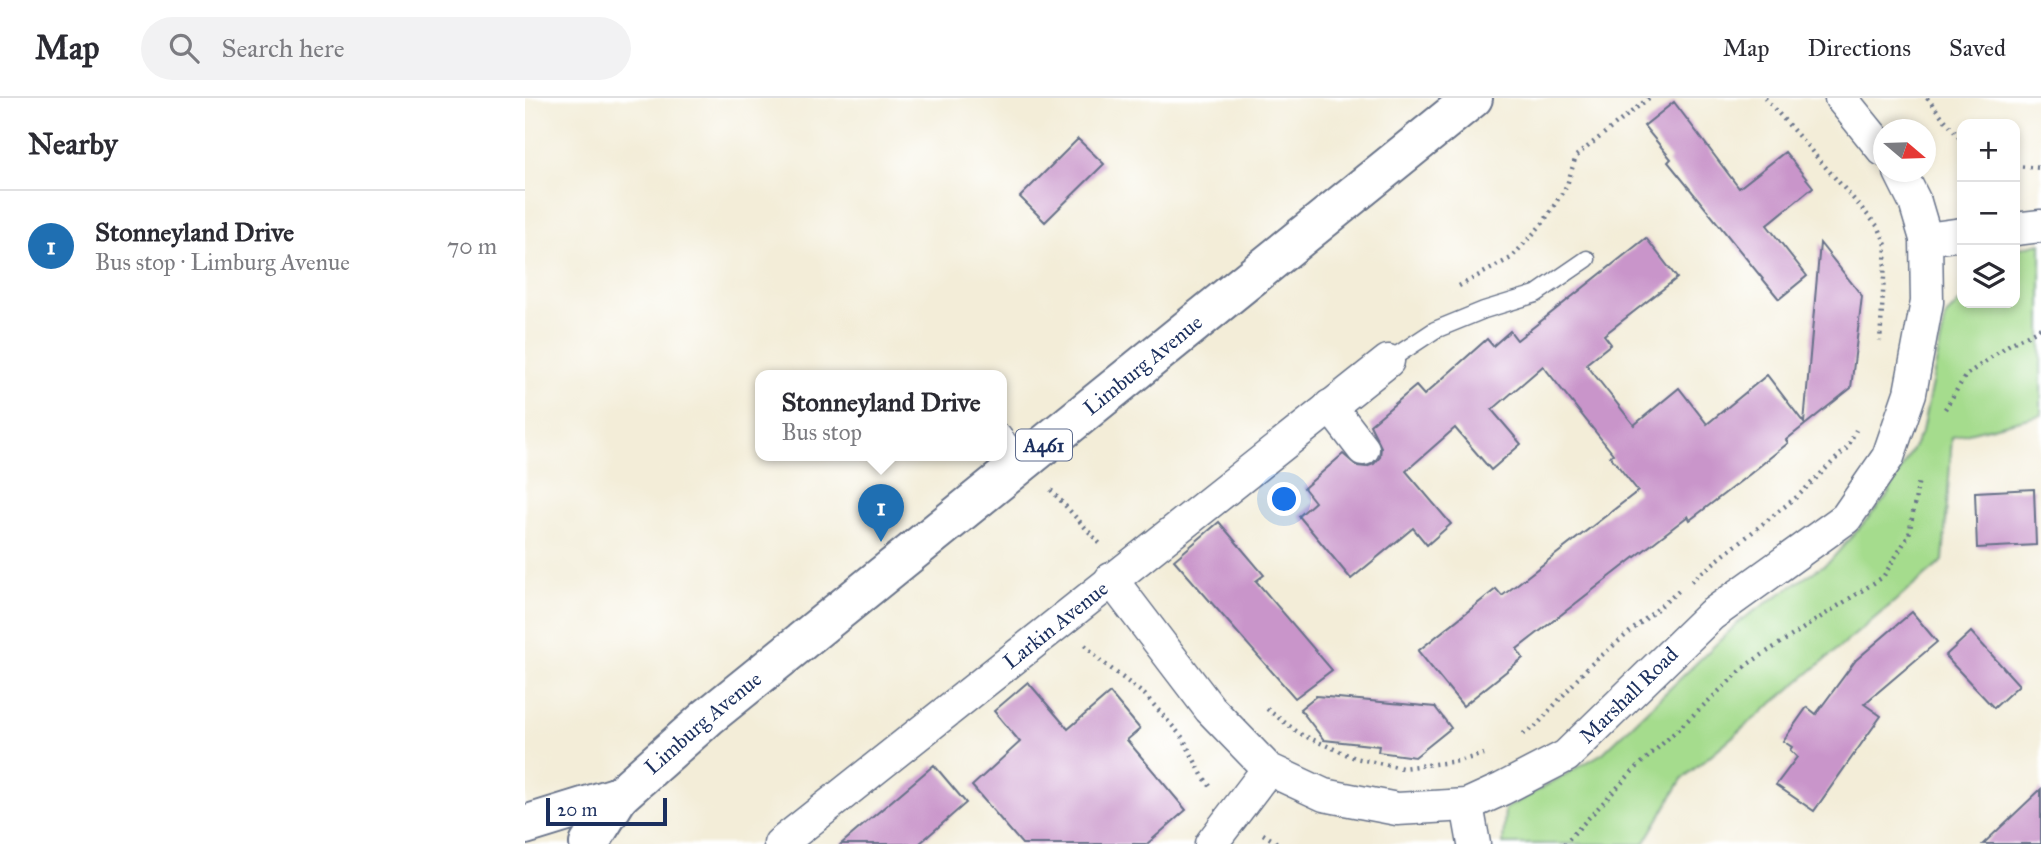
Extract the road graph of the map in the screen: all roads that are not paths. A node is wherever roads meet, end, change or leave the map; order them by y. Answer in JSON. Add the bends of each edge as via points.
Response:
{"nodes":[{"id":1,"x":1473,"y":98,"type":"edge"},
{"id":2,"x":1840,"y":98,"type":"edge"},
{"id":3,"x":1873,"y":137,"type":"edge"},
{"id":4,"x":1905,"y":182,"type":"edge"},
{"id":5,"x":2041,"y":226,"type":"edge"},
{"id":6,"x":2020,"y":228,"type":"edge"},
{"id":7,"x":1957,"y":235,"type":"edge"},
{"id":8,"x":1926,"y":239,"type":"junction"},
{"id":9,"x":1587,"y":259,"type":"dead end"},
{"id":10,"x":1388,"y":361,"type":"joint"},
{"id":11,"x":1331,"y":406,"type":"junction"},
{"id":12,"x":1013,"y":447,"type":"edge"},
{"id":13,"x":1363,"y":449,"type":"dead end"},
{"id":14,"x":997,"y":461,"type":"edge"},
{"id":15,"x":1117,"y":574,"type":"junction"},
{"id":16,"x":1268,"y":769,"type":"junction"},
{"id":17,"x":619,"y":796,"type":"junction"},
{"id":18,"x":1467,"y":805,"type":"junction"},
{"id":19,"x":525,"y":825,"type":"edge"},
{"id":20,"x":589,"y":844,"type":"edge"},
{"id":21,"x":780,"y":844,"type":"edge"},
{"id":22,"x":1211,"y":844,"type":"edge"},
{"id":23,"x":1474,"y":844,"type":"edge"}],
"edges":[{"from":1,"to":12,"type":"main road","name":"Limburg Avenue","number":"A461"},
{"from":2,"to":3,"type":"street"},
{"from":4,"to":8,"type":"street","name":"Marshall Road"},
{"from":5,"to":6,"type":"street"},
{"from":7,"to":8,"type":"street"},
{"from":8,"to":18,"type":"street","name":"Marshall Road","via":[[1927,302],[1910,393],[1888,457],[1846,518],[1711,615],[1566,756]]},
{"from":9,"to":10,"type":"lane","via":[[1536,293],[1435,330]]},
{"from":10,"to":11,"type":"street","name":"Larkin Avenue"},
{"from":11,"to":13,"type":"street"},
{"from":11,"to":15,"type":"street","name":"Larkin Avenue"},
{"from":14,"to":17,"type":"main road","name":"Limburg Avenue","number":"A461"},
{"from":15,"to":16,"type":"street","name":"Marshall Road","via":[[1210,709]]},
{"from":15,"to":21,"type":"street","name":"Larkin Avenue"},
{"from":16,"to":18,"type":"street","name":"Marshall Road","via":[[1324,795],[1397,809]]},
{"from":16,"to":22,"type":"street"},
{"from":17,"to":19,"type":"main road","name":"Limburg Avenue","number":"A461"},
{"from":17,"to":20,"type":"main road","name":"Limburg Avenue","number":"A461"},
{"from":18,"to":23,"type":"street"}]}
